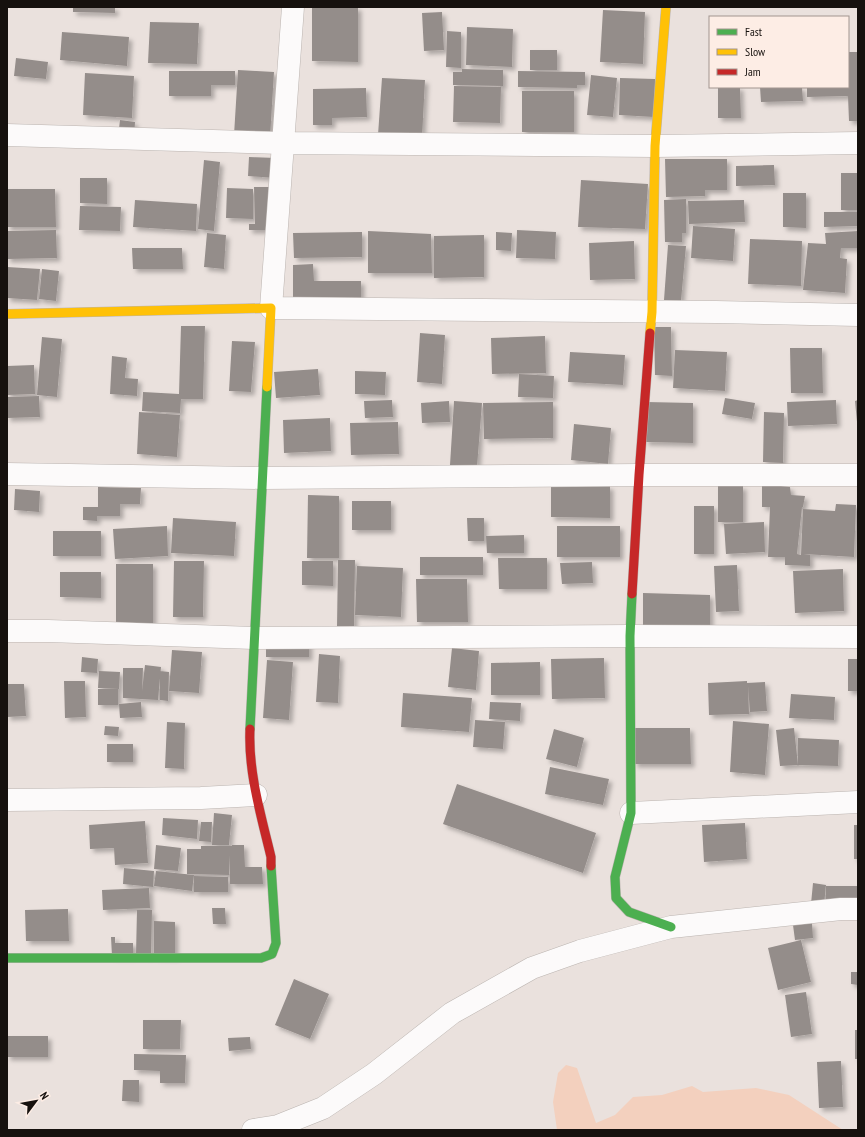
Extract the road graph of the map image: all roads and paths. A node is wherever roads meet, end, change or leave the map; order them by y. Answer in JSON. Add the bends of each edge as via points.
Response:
{"nodes":[{"id":1,"x":293,"y":7,"type":"edge"},
{"id":2,"x":666,"y":7,"type":"edge"},
{"id":3,"x":7,"y":135,"type":"edge"},
{"id":4,"x":283,"y":143,"type":"junction"},
{"id":5,"x":858,"y":143,"type":"edge"},
{"id":6,"x":656,"y":146,"type":"junction"},
{"id":7,"x":271,"y":308,"type":"junction"},
{"id":8,"x":652,"y":312,"type":"junction"},
{"id":9,"x":7,"y":314,"type":"edge"},
{"id":10,"x":858,"y":315,"type":"edge"},
{"id":11,"x":7,"y":474,"type":"edge"},
{"id":12,"x":638,"y":475,"type":"junction"},
{"id":13,"x":858,"y":475,"type":"edge"},
{"id":14,"x":263,"y":478,"type":"junction"},
{"id":15,"x":7,"y":632,"type":"edge"},
{"id":16,"x":630,"y":636,"type":"junction"},
{"id":17,"x":858,"y":637,"type":"edge"},
{"id":18,"x":254,"y":638,"type":"junction"},
{"id":19,"x":256,"y":795,"type":"junction"},
{"id":20,"x":7,"y":800,"type":"edge"},
{"id":21,"x":858,"y":802,"type":"edge"},
{"id":22,"x":632,"y":813,"type":"junction"},
{"id":23,"x":858,"y":909,"type":"edge"},
{"id":24,"x":671,"y":927,"type":"junction"},
{"id":25,"x":7,"y":958,"type":"edge"},
{"id":26,"x":253,"y":1130,"type":"edge"}],
"edges":[{"from":1,"to":4,"type":"street"},
{"from":2,"to":6,"type":"street"},
{"from":3,"to":4,"type":"street"},
{"from":4,"to":6,"type":"street"},
{"from":4,"to":7,"type":"street"},
{"from":5,"to":6,"type":"street"},
{"from":6,"to":8,"type":"street"},
{"from":7,"to":8,"type":"street"},
{"from":7,"to":9,"type":"street"},
{"from":7,"to":14,"type":"street"},
{"from":8,"to":10,"type":"street"},
{"from":8,"to":12,"type":"street"},
{"from":11,"to":14,"type":"street"},
{"from":12,"to":13,"type":"street"},
{"from":12,"to":14,"type":"street"},
{"from":12,"to":16,"type":"street"},
{"from":14,"to":18,"type":"street"},
{"from":15,"to":18,"type":"street"},
{"from":16,"to":17,"type":"street"},
{"from":16,"to":18,"type":"street"},
{"from":16,"to":22,"type":"street"},
{"from":18,"to":19,"type":"street","via":[[249,745]]},
{"from":19,"to":20,"type":"street"},
{"from":19,"to":25,"type":"street","via":[[272,857],[276,943],[272,954],[261,958]]},
{"from":21,"to":22,"type":"street"},
{"from":22,"to":24,"type":"street","via":[[615,877],[616,898],[629,912]]},
{"from":23,"to":24,"type":"street"},
{"from":24,"to":26,"type":"street","via":[[580,951],[532,968],[452,1013],[374,1074],[323,1108],[278,1126]]}]}
